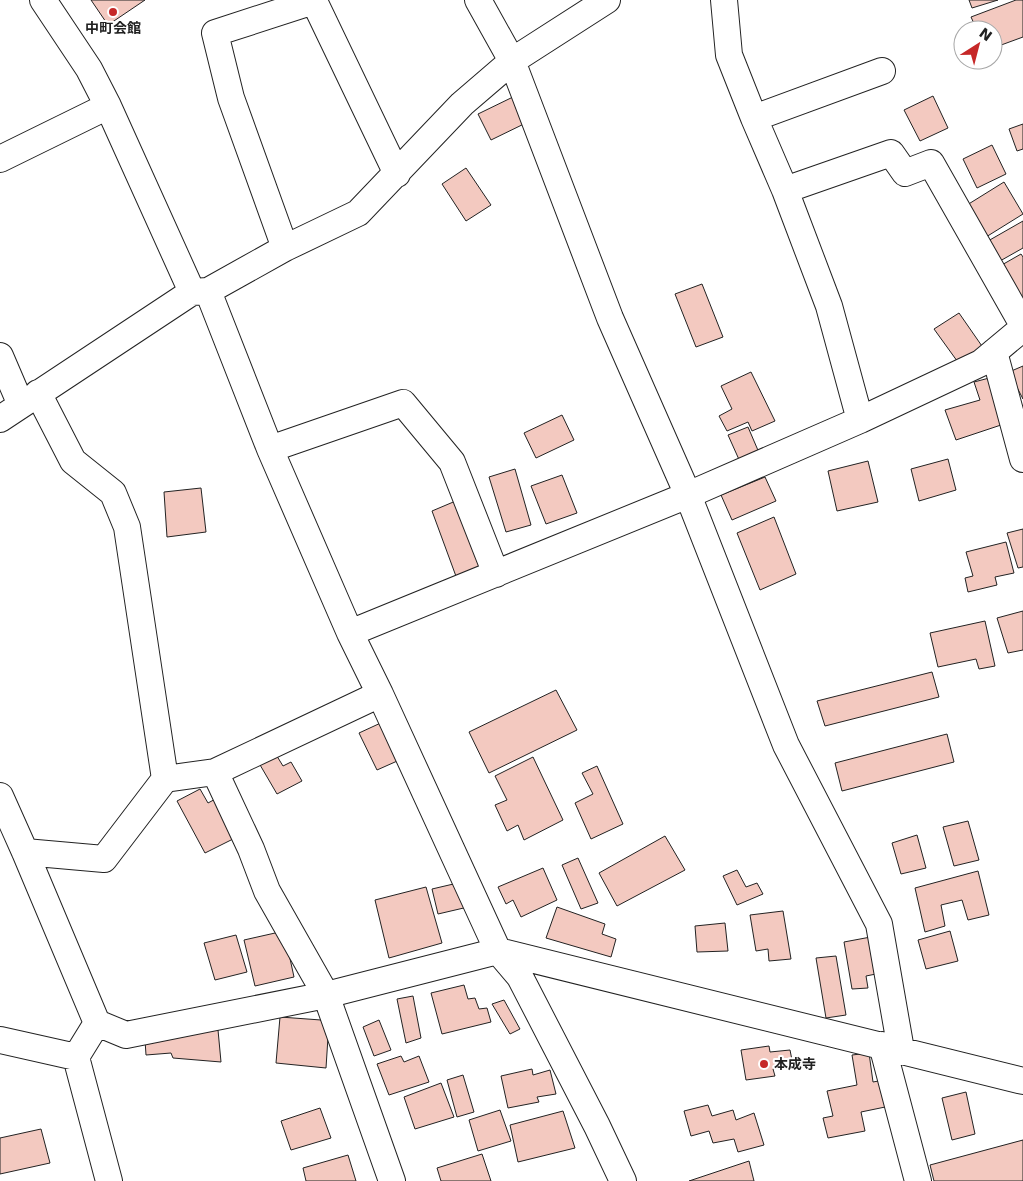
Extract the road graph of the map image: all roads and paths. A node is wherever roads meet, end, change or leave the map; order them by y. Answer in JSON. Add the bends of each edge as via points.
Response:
{"nodes":[{"id":1,"x":43,"y":0,"type":"edge"},
{"id":2,"x":478,"y":0,"type":"edge"},
{"id":3,"x":607,"y":0,"type":"edge"},
{"id":4,"x":724,"y":0,"type":"edge"},
{"id":5,"x":512,"y":61,"type":"junction"},
{"id":6,"x":882,"y":71,"type":"dead end"},
{"id":7,"x":108,"y":106,"type":"junction"},
{"id":8,"x":754,"y":118,"type":"junction"},
{"id":9,"x":0,"y":159,"type":"edge"},
{"id":10,"x":397,"y":174,"type":"junction"},
{"id":11,"x":785,"y":190,"type":"junction"},
{"id":12,"x":286,"y":248,"type":"junction"},
{"id":13,"x":200,"y":292,"type":"junction"},
{"id":14,"x":1023,"y":327,"type":"edge"},
{"id":15,"x":994,"y":352,"type":"junction"},
{"id":16,"x":0,"y":356,"type":"edge"},
{"id":17,"x":20,"y":405,"type":"edge"},
{"id":18,"x":860,"y":420,"type":"junction"},
{"id":19,"x":270,"y":449,"type":"junction"},
{"id":20,"x":1023,"y":459,"type":"edge"},
{"id":21,"x":688,"y":495,"type":"junction"},
{"id":22,"x":496,"y":574,"type":"junction"},
{"id":23,"x":350,"y":633,"type":"junction"},
{"id":24,"x":380,"y":694,"type":"junction"},
{"id":25,"x":215,"y":772,"type":"junction"},
{"id":26,"x":165,"y":779,"type":"junction"},
{"id":27,"x":0,"y":796,"type":"edge"},
{"id":28,"x":15,"y":846,"type":"edge"},
{"id":29,"x":498,"y":951,"type":"junction"},
{"id":30,"x":326,"y":996,"type":"junction"},
{"id":31,"x":97,"y":1024,"type":"junction"},
{"id":32,"x":0,"y":1040,"type":"edge"},
{"id":33,"x":892,"y":1048,"type":"junction"},
{"id":34,"x":76,"y":1057,"type":"junction"},
{"id":35,"x":1023,"y":1081,"type":"edge"},
{"id":36,"x":108,"y":1181,"type":"edge"},
{"id":37,"x":392,"y":1181,"type":"edge"},
{"id":38,"x":623,"y":1181,"type":"edge"},
{"id":39,"x":918,"y":1181,"type":"edge"}],
"edges":[{"from":1,"to":7,"type":"street","via":[[89,69]]},
{"from":2,"to":5,"type":"street"},
{"from":3,"to":5,"type":"street"},
{"from":4,"to":8,"type":"street","via":[[729,55]]},
{"from":5,"to":10,"type":"street","via":[[462,104]]},
{"from":5,"to":21,"type":"street","via":[[610,318]]},
{"from":6,"to":8,"type":"street"},
{"from":7,"to":9,"type":"street"},
{"from":7,"to":13,"type":"street"},
{"from":8,"to":11,"type":"street"},
{"from":10,"to":12,"type":"street","via":[[358,213]]},
{"from":10,"to":12,"type":"street","via":[[314,1],[215,34],[231,98]]},
{"from":11,"to":14,"type":"street","via":[[891,153],[905,172],[931,162]]},
{"from":11,"to":18,"type":"street","via":[[829,306]]},
{"from":12,"to":13,"type":"street"},
{"from":13,"to":17,"type":"street"},
{"from":13,"to":19,"type":"street"},
{"from":14,"to":15,"type":"street"},
{"from":15,"to":18,"type":"street","via":[[980,362]]},
{"from":15,"to":20,"type":"street"},
{"from":16,"to":17,"type":"street"},
{"from":17,"to":26,"type":"street","via":[[73,461],[113,493],[128,527]]},
{"from":18,"to":21,"type":"street"},
{"from":19,"to":22,"type":"street","via":[[403,403],[452,462]]},
{"from":19,"to":23,"type":"street"},
{"from":21,"to":22,"type":"street"},
{"from":21,"to":33,"type":"street","via":[[786,745],[879,924]]},
{"from":22,"to":23,"type":"street"},
{"from":23,"to":24,"type":"street"},
{"from":24,"to":25,"type":"street"},
{"from":24,"to":29,"type":"street"},
{"from":25,"to":26,"type":"street"},
{"from":25,"to":30,"type":"street","via":[[267,891]]},
{"from":26,"to":28,"type":"street","via":[[104,859]]},
{"from":27,"to":28,"type":"street"},
{"from":28,"to":31,"type":"street"},
{"from":29,"to":30,"type":"street"},
{"from":29,"to":33,"type":"street"},
{"from":29,"to":38,"type":"street","via":[[520,977]]},
{"from":30,"to":31,"type":"street","via":[[126,1035]]},
{"from":30,"to":37,"type":"street"},
{"from":31,"to":34,"type":"street"},
{"from":32,"to":34,"type":"street"},
{"from":33,"to":35,"type":"street"},
{"from":33,"to":39,"type":"street"},
{"from":34,"to":36,"type":"street"}]}
